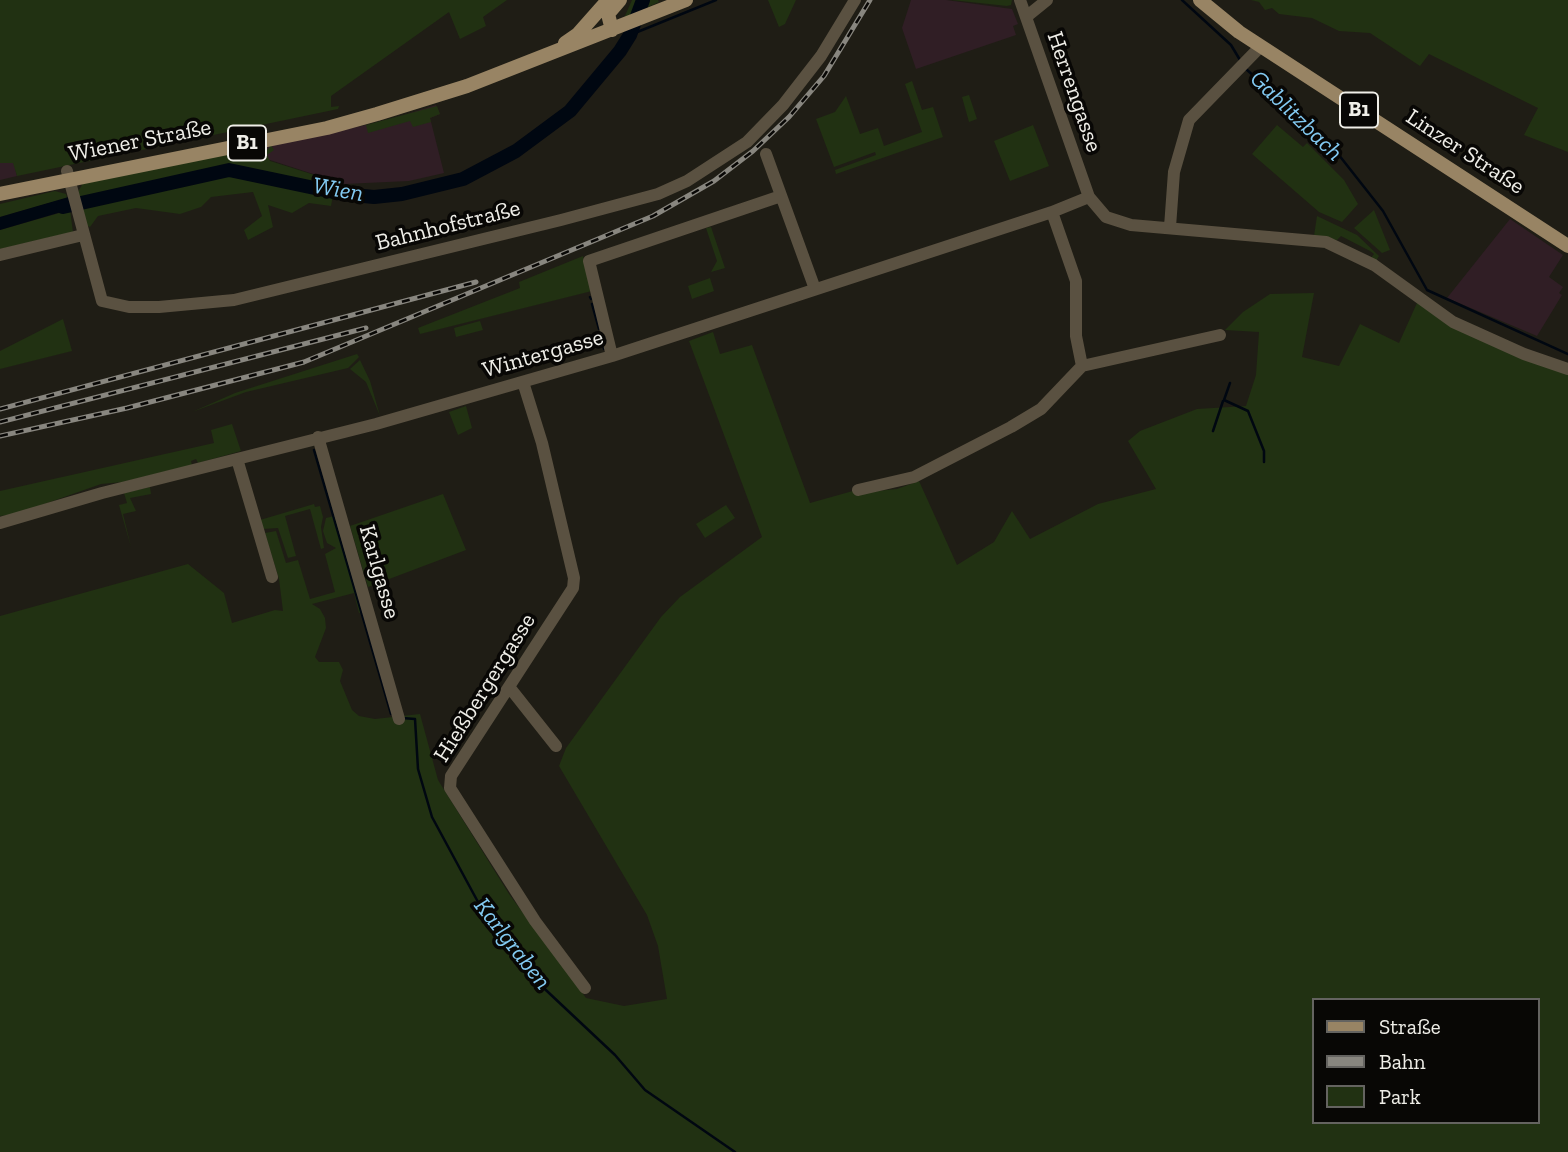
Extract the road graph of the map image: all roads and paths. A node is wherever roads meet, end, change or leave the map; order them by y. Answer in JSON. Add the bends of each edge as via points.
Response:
{"nodes":[{"id":1,"x":620,"y":0,"type":"edge"},
{"id":2,"x":686,"y":0,"type":"edge"},
{"id":3,"x":855,"y":0,"type":"edge"},
{"id":4,"x":1020,"y":0,"type":"edge"},
{"id":5,"x":1047,"y":0,"type":"edge"},
{"id":6,"x":1200,"y":0,"type":"edge"},
{"id":7,"x":603,"y":5,"type":"edge"},
{"id":8,"x":1026,"y":17,"type":"junction"},
{"id":9,"x":611,"y":31,"type":"junction"},
{"id":10,"x":1261,"y":46,"type":"junction"},
{"id":11,"x":545,"y":55,"type":"junction"},
{"id":12,"x":766,"y":154,"type":"dead end"},
{"id":13,"x":69,"y":181,"type":"junction"},
{"id":14,"x":0,"y":185,"type":"edge"},
{"id":15,"x":0,"y":194,"type":"edge"},
{"id":16,"x":781,"y":196,"type":"junction"},
{"id":17,"x":1089,"y":197,"type":"junction"},
{"id":18,"x":1052,"y":212,"type":"junction"},
{"id":19,"x":1170,"y":227,"type":"junction"},
{"id":20,"x":81,"y":230,"type":"junction"},
{"id":21,"x":1568,"y":246,"type":"edge"},
{"id":22,"x":0,"y":255,"type":"edge"},
{"id":23,"x":815,"y":289,"type":"junction"},
{"id":24,"x":1220,"y":335,"type":"dead end"},
{"id":25,"x":612,"y":356,"type":"junction"},
{"id":26,"x":1082,"y":366,"type":"junction"},
{"id":27,"x":1568,"y":369,"type":"edge"},
{"id":28,"x":523,"y":382,"type":"junction"},
{"id":29,"x":318,"y":437,"type":"junction"},
{"id":30,"x":237,"y":459,"type":"junction"},
{"id":31,"x":858,"y":491,"type":"dead end"},
{"id":32,"x":0,"y":523,"type":"edge"},
{"id":33,"x":272,"y":577,"type":"dead end"},
{"id":34,"x":510,"y":688,"type":"junction"},
{"id":35,"x":399,"y":719,"type":"dead end"},
{"id":36,"x":556,"y":746,"type":"dead end"},
{"id":37,"x":585,"y":988,"type":"dead end"}],
"edges":[{"from":1,"to":9,"type":"main road","via":[[608,14]]},
{"from":2,"to":9,"type":"main road","name":"Wiener Straße","number":"B1"},
{"from":3,"to":20,"type":"street","name":"Bahnhofstraße","via":[[804,78],[747,142],[658,194],[204,305],[129,307],[102,301]]},
{"from":4,"to":8,"type":"street","name":"Herrengasse"},
{"from":5,"to":8,"type":"street"},
{"from":6,"to":10,"type":"main road","name":"Linzer Straße","number":"B1"},
{"from":7,"to":9,"type":"main road","via":[[597,22]]},
{"from":7,"to":11,"type":"main road","via":[[578,34]]},
{"from":8,"to":17,"type":"street","name":"Herrengasse"},
{"from":9,"to":11,"type":"main road","name":"Wiener Straße","number":"B1"},
{"from":10,"to":19,"type":"street","via":[[1196,110],[1182,135]]},
{"from":10,"to":21,"type":"main road","name":"Linzer Straße","number":"B1"},
{"from":11,"to":13,"type":"main road","name":"Wiener Straße","number":"B1","via":[[345,114]]},
{"from":12,"to":16,"type":"street"},
{"from":13,"to":14,"type":"main road","name":"Wiener Straße","number":"B1"},
{"from":13,"to":15,"type":"main road","name":"Wiener Straße","number":"B1"},
{"from":13,"to":20,"type":"street","name":"Bahnhofstraße"},
{"from":16,"to":23,"type":"street"},
{"from":16,"to":25,"type":"street","via":[[589,261]]},
{"from":17,"to":18,"type":"street","name":"Wintergasse"},
{"from":17,"to":19,"type":"street","via":[[1110,219]]},
{"from":18,"to":23,"type":"street","name":"Wintergasse"},
{"from":18,"to":26,"type":"street","via":[[1076,281],[1076,336]]},
{"from":19,"to":27,"type":"street","via":[[1326,242],[1374,265],[1453,322]]},
{"from":20,"to":22,"type":"street"},
{"from":23,"to":25,"type":"street","name":"Wintergasse"},
{"from":24,"to":26,"type":"street"},
{"from":25,"to":28,"type":"street","name":"Wintergasse"},
{"from":26,"to":31,"type":"street","via":[[1041,409],[1011,427],[914,477]]},
{"from":28,"to":29,"type":"street","name":"Wintergasse"},
{"from":28,"to":34,"type":"street","name":"Hießbergergasse","via":[[575,578]]},
{"from":29,"to":30,"type":"street","name":"Wintergasse"},
{"from":29,"to":35,"type":"street","name":"Karlgasse"},
{"from":30,"to":32,"type":"street","name":"Wintergasse"},
{"from":30,"to":33,"type":"street"},
{"from":34,"to":36,"type":"street"},
{"from":34,"to":37,"type":"street","name":"Hießbergergasse","via":[[452,776],[450,788]]}]}
